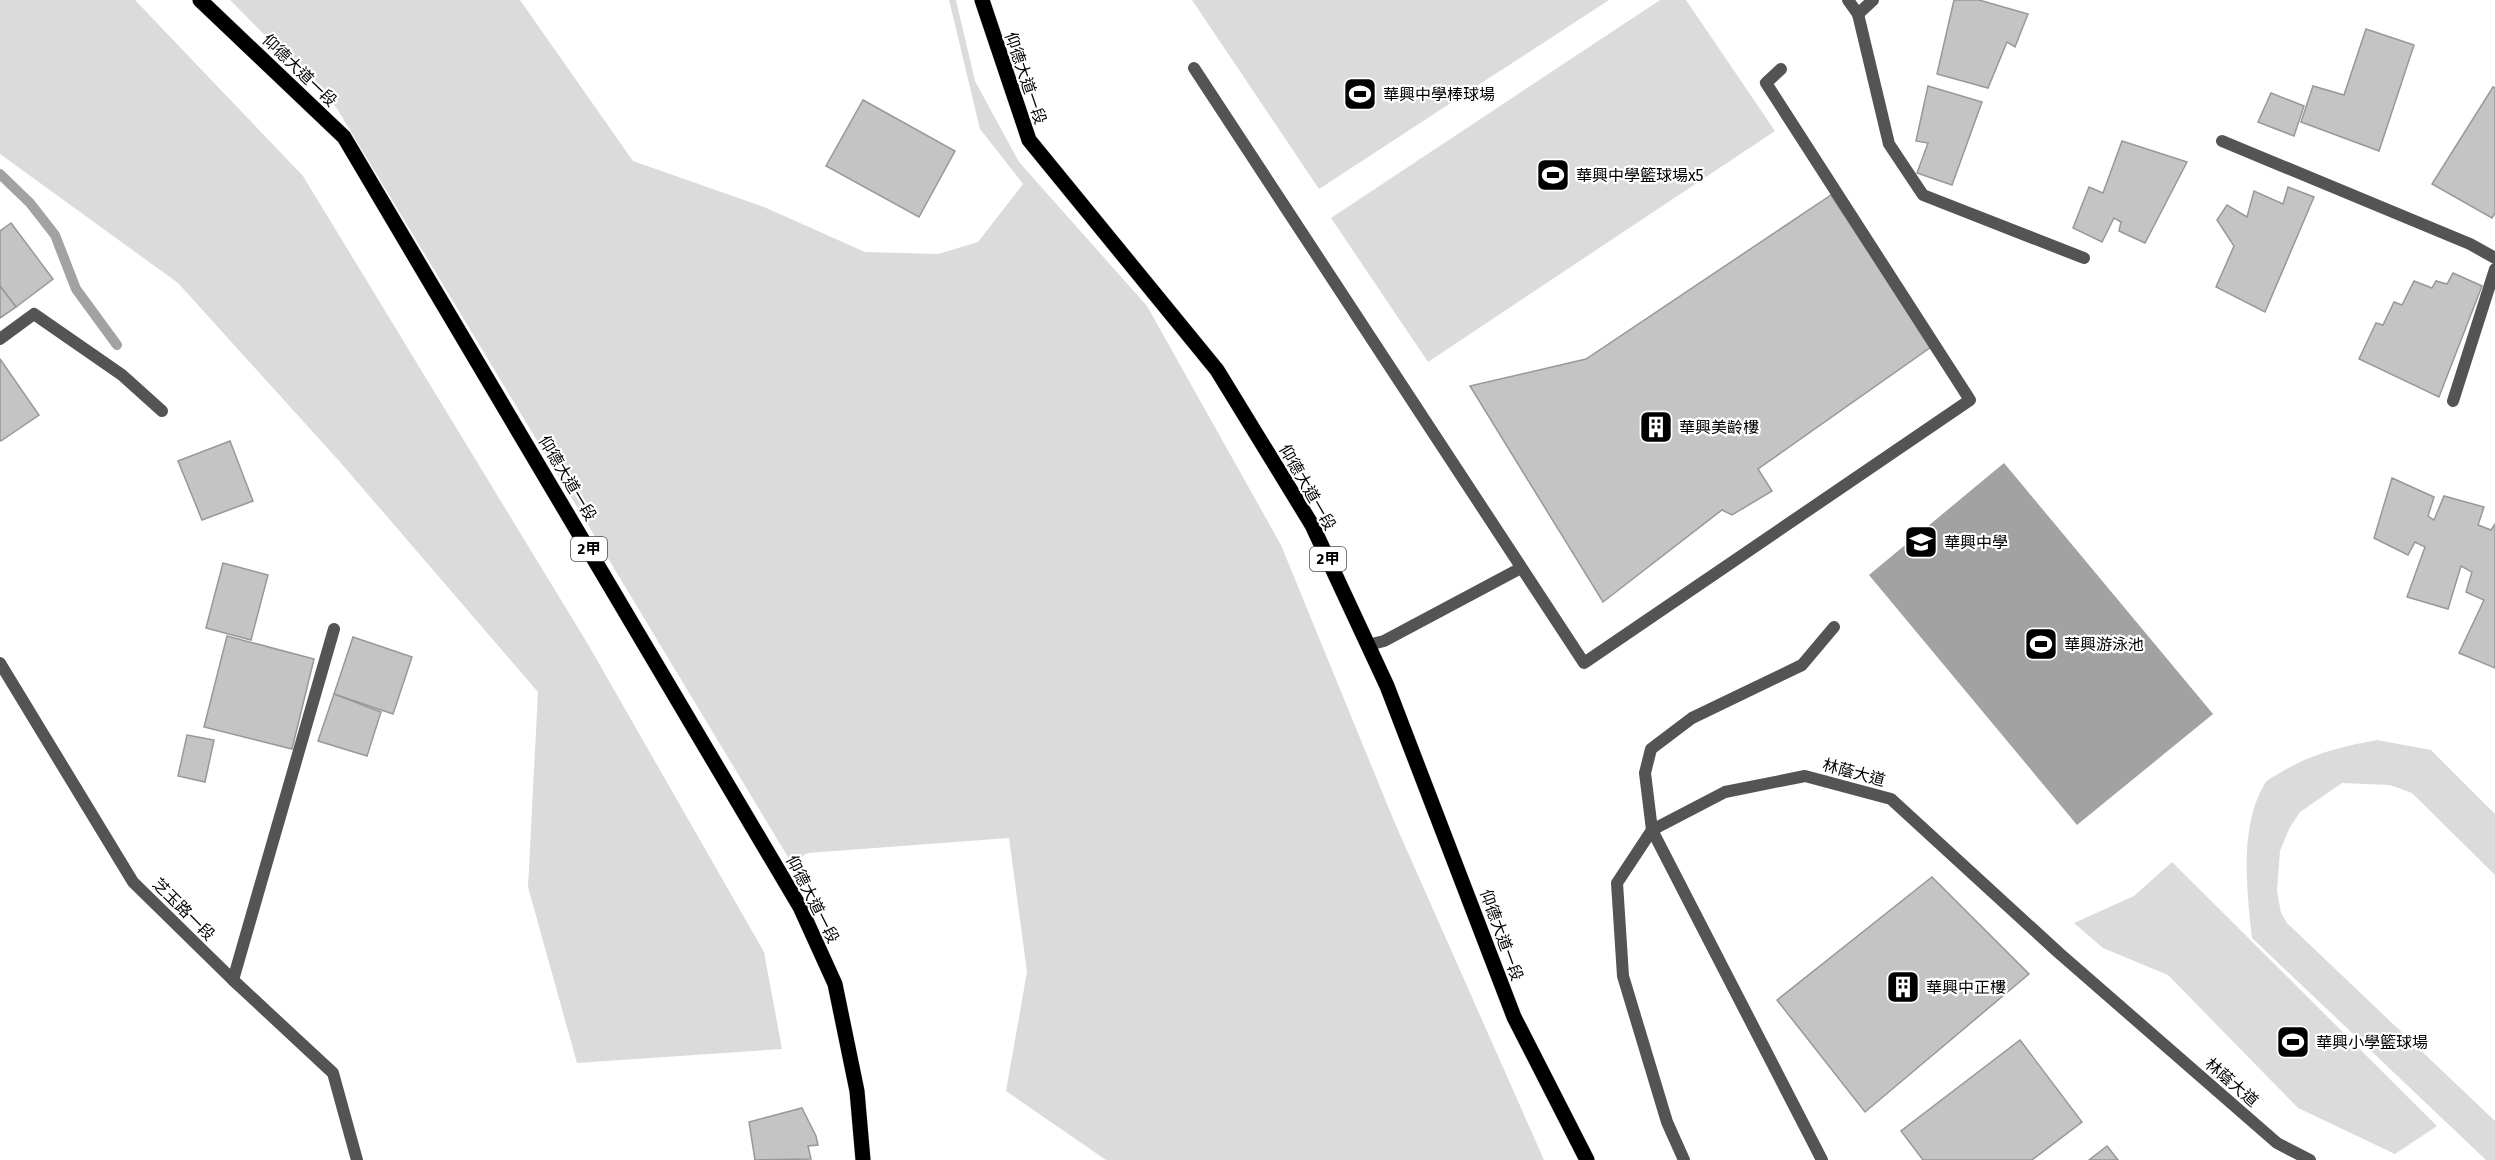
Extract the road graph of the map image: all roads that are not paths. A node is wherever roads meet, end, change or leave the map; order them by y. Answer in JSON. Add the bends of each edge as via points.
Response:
{"nodes":[{"id":1,"x":200,"y":0,"type":"edge"},
{"id":2,"x":1848,"y":0,"type":"edge"},
{"id":3,"x":1873,"y":0,"type":"edge"},
{"id":4,"x":983,"y":3,"type":"edge"},
{"id":5,"x":1858,"y":14,"type":"junction"},
{"id":6,"x":1194,"y":68,"type":"dead end"},
{"id":7,"x":1781,"y":69,"type":"dead end"},
{"id":8,"x":2222,"y":141,"type":"dead end"},
{"id":9,"x":2084,"y":258,"type":"dead end"},
{"id":10,"x":2495,"y":258,"type":"edge"},
{"id":11,"x":2495,"y":269,"type":"edge"},
{"id":12,"x":0,"y":339,"type":"edge"},
{"id":13,"x":2453,"y":401,"type":"dead end"},
{"id":14,"x":162,"y":411,"type":"dead end"},
{"id":15,"x":1521,"y":568,"type":"junction"},
{"id":16,"x":1834,"y":627,"type":"dead end"},
{"id":17,"x":334,"y":629,"type":"dead end"},
{"id":18,"x":1368,"y":645,"type":"junction"},
{"id":19,"x":0,"y":663,"type":"edge"},
{"id":20,"x":1652,"y":830,"type":"junction"},
{"id":21,"x":233,"y":981,"type":"junction"},
{"id":22,"x":357,"y":1160,"type":"edge"},
{"id":23,"x":863,"y":1160,"type":"edge"},
{"id":24,"x":1587,"y":1160,"type":"edge"},
{"id":25,"x":1684,"y":1160,"type":"edge"},
{"id":26,"x":1822,"y":1160,"type":"edge"},
{"id":27,"x":2310,"y":1160,"type":"edge"}],
"edges":[{"from":1,"to":23,"type":"main road","name":"仰德大道一段","number":"2甲","via":[[344,137],[800,907],[835,984],[857,1091]]},
{"from":2,"to":5,"type":"street"},
{"from":3,"to":5,"type":"street"},
{"from":4,"to":18,"type":"main road","name":"仰德大道一段","number":"2甲","via":[[1029,140],[1217,370],[1312,525]]},
{"from":5,"to":9,"type":"street","via":[[1889,144],[1923,195]]},
{"from":6,"to":15,"type":"street"},
{"from":7,"to":15,"type":"street","via":[[1766,83],[1970,400],[1584,663]]},
{"from":8,"to":10,"type":"street","via":[[2470,244]]},
{"from":11,"to":13,"type":"street"},
{"from":12,"to":14,"type":"street","via":[[34,314],[122,375]]},
{"from":15,"to":18,"type":"street","via":[[1384,641]]},
{"from":16,"to":20,"type":"street","via":[[1802,665],[1692,718],[1651,749],[1645,773]]},
{"from":17,"to":21,"type":"street"},
{"from":18,"to":24,"type":"main road","name":"仰德大道一段","number":"2甲","via":[[1388,686],[1514,1017]]},
{"from":19,"to":21,"type":"street","name":"芝玉路一段","via":[[133,882]]},
{"from":20,"to":25,"type":"street","name":"林蔭大道","via":[[1617,883],[1623,975],[1667,1122]]},
{"from":20,"to":26,"type":"street"},
{"from":20,"to":27,"type":"street","name":"林蔭大道","via":[[1725,792],[1805,776],[1891,799],[2059,953],[2277,1143]]},
{"from":21,"to":22,"type":"street","name":"芝玉路一段","via":[[333,1073]]}]}
